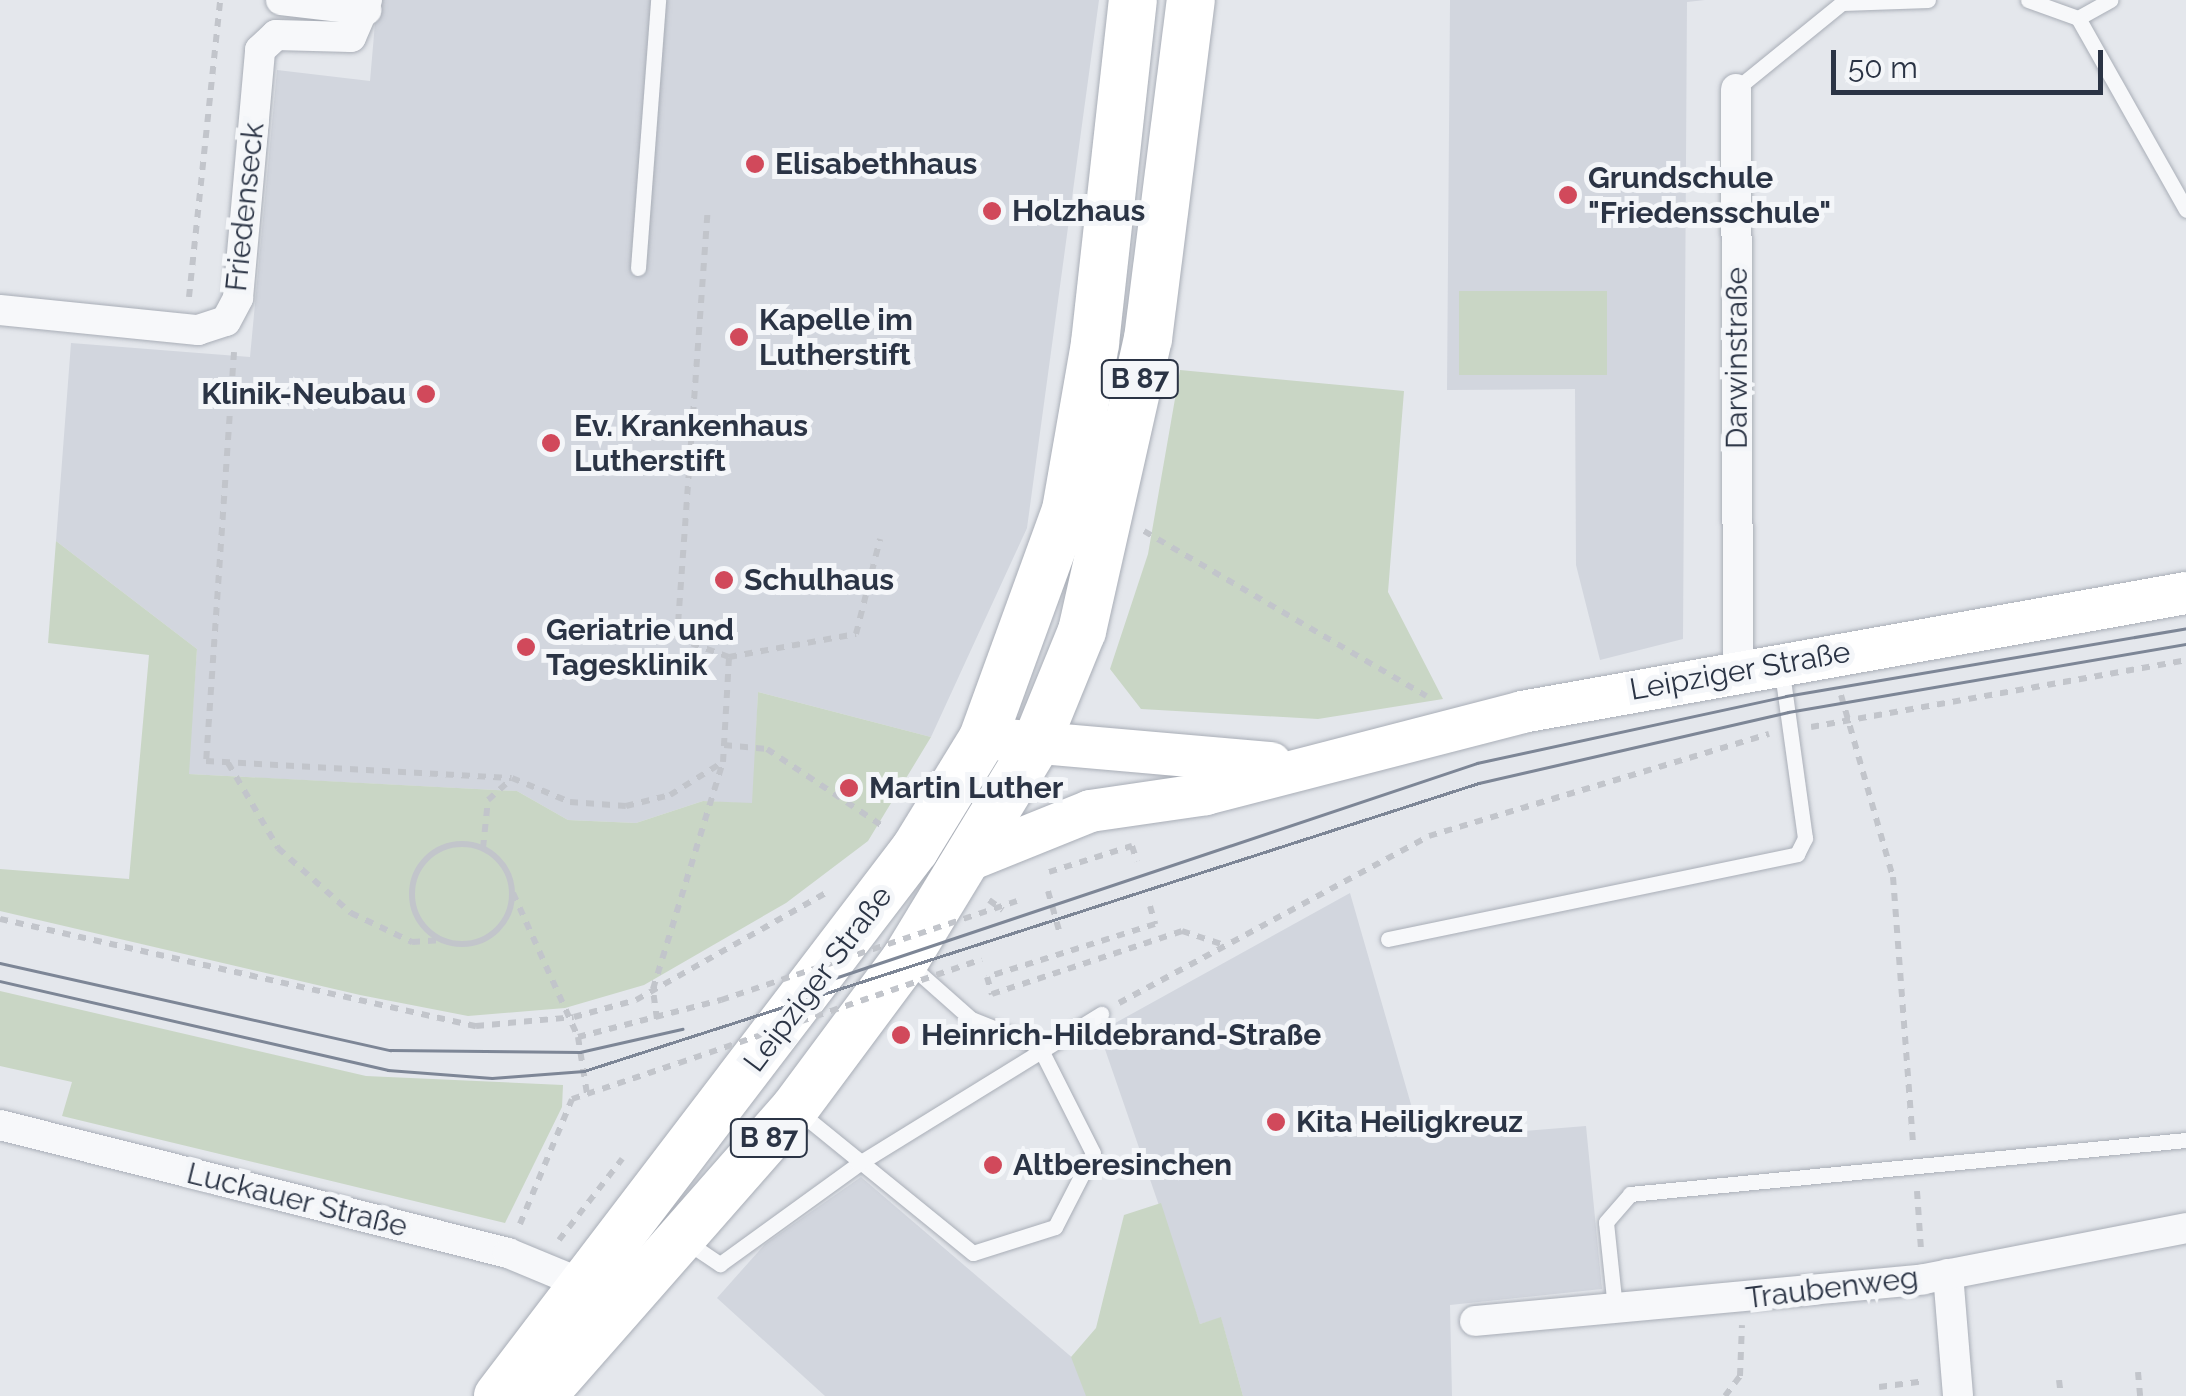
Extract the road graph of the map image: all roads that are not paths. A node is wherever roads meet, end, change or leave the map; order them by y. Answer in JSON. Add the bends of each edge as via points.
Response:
{"nodes":[{"id":1,"x":281,"y":0,"type":"edge"},
{"id":2,"x":658,"y":0,"type":"edge"},
{"id":3,"x":1133,"y":0,"type":"edge"},
{"id":4,"x":1191,"y":0,"type":"edge"},
{"id":5,"x":1928,"y":0,"type":"edge"},
{"id":6,"x":2028,"y":0,"type":"edge"},
{"id":7,"x":2110,"y":0,"type":"edge"},
{"id":8,"x":366,"y":5,"type":"edge"},
{"id":9,"x":2078,"y":18,"type":"junction"},
{"id":10,"x":1736,"y":88,"type":"joint"},
{"id":11,"x":2186,"y":210,"type":"edge"},
{"id":12,"x":638,"y":268,"type":"dead end"},
{"id":13,"x":0,"y":310,"type":"edge"},
{"id":14,"x":2186,"y":593,"type":"edge"},
{"id":15,"x":1781,"y":662,"type":"junction"},
{"id":16,"x":1738,"y":669,"type":"junction"},
{"id":17,"x":983,"y":738,"type":"junction"},
{"id":18,"x":1035,"y":746,"type":"junction"},
{"id":19,"x":1297,"y":765,"type":"junction"},
{"id":20,"x":969,"y":860,"type":"junction"},
{"id":21,"x":1388,"y":938,"type":"dead end"},
{"id":22,"x":905,"y":960,"type":"junction"},
{"id":23,"x":1101,"y":1014,"type":"road end"},
{"id":24,"x":1038,"y":1046,"type":"junction"},
{"id":25,"x":795,"y":1108,"type":"junction"},
{"id":26,"x":0,"y":1126,"type":"edge"},
{"id":27,"x":2186,"y":1140,"type":"edge"},
{"id":28,"x":858,"y":1164,"type":"junction"},
{"id":29,"x":2186,"y":1228,"type":"edge"},
{"id":30,"x":682,"y":1238,"type":"junction"},
{"id":31,"x":1936,"y":1276,"type":"junction"},
{"id":32,"x":590,"y":1287,"type":"junction"},
{"id":33,"x":1615,"y":1308,"type":"junction"},
{"id":34,"x":1475,"y":1322,"type":"dead end"},
{"id":35,"x":1957,"y":1387,"type":"edge"},
{"id":36,"x":498,"y":1396,"type":"edge"},
{"id":37,"x":542,"y":1396,"type":"edge"}],
"edges":[{"from":1,"to":8,"type":"street","name":"Friedenseck"},
{"from":2,"to":12,"type":"lane"},
{"from":3,"to":17,"type":"main road","number":"B 87","via":[[1095,343],[1066,510]]},
{"from":4,"to":18,"type":"main road","number":"B 87","via":[[1148,339],[1082,632]]},
{"from":5,"to":10,"type":"lane","name":"Darwinstraße","via":[[1842,3]]},
{"from":6,"to":9,"type":"lane"},
{"from":7,"to":9,"type":"lane"},
{"from":8,"to":13,"type":"street","name":"Friedenseck","via":[[351,37],[276,36],[260,50],[238,298],[226,321],[198,330]]},
{"from":9,"to":11,"type":"lane"},
{"from":10,"to":16,"type":"street","name":"Darwinstraße"},
{"from":14,"to":15,"type":"street","name":"Leipziger Straße"},
{"from":15,"to":16,"type":"street","name":"Leipziger Straße"},
{"from":15,"to":21,"type":"lane","via":[[1805,838],[1784,860]]},
{"from":16,"to":19,"type":"street","name":"Leipziger Straße"},
{"from":17,"to":18,"type":"street","name":"Leipziger Straße"},
{"from":17,"to":32,"type":"main road","name":"Leipziger Straße","number":"B 87","via":[[915,849]]},
{"from":18,"to":19,"type":"street","name":"Leipziger Straße"},
{"from":18,"to":20,"type":"main road","name":"Leipziger Straße","number":"B 87"},
{"from":19,"to":20,"type":"street","name":"Leipziger Straße","via":[[1206,794],[1064,819]]},
{"from":20,"to":22,"type":"main road","name":"Leipziger Straße","number":"B 87"},
{"from":22,"to":24,"type":"lane","name":"Leipziger Straße","via":[[971,1019]]},
{"from":22,"to":25,"type":"main road","name":"Leipziger Straße","number":"B 87"},
{"from":23,"to":24,"type":"lane"},
{"from":24,"to":28,"type":"lane"},
{"from":24,"to":28,"type":"lane","name":"Leipziger Straße","via":[[1092,1153],[1055,1228],[973,1253]]},
{"from":25,"to":28,"type":"lane","name":"Leipziger Straße"},
{"from":25,"to":30,"type":"main road","name":"Leipziger Straße","number":"B 87"},
{"from":26,"to":32,"type":"street","name":"Luckauer Straße","via":[[508,1253]]},
{"from":27,"to":33,"type":"lane","via":[[1630,1194],[1606,1222]]},
{"from":28,"to":30,"type":"lane","via":[[720,1264]]},
{"from":29,"to":31,"type":"street","name":"Traubenweg"},
{"from":30,"to":37,"type":"main road","name":"Leipziger Straße","number":"B 87"},
{"from":31,"to":33,"type":"street","name":"Traubenweg"},
{"from":31,"to":35,"type":"street"},
{"from":32,"to":36,"type":"main road","name":"Leipziger Straße","number":"B 87"},
{"from":33,"to":34,"type":"street","name":"Traubenweg"}]}
